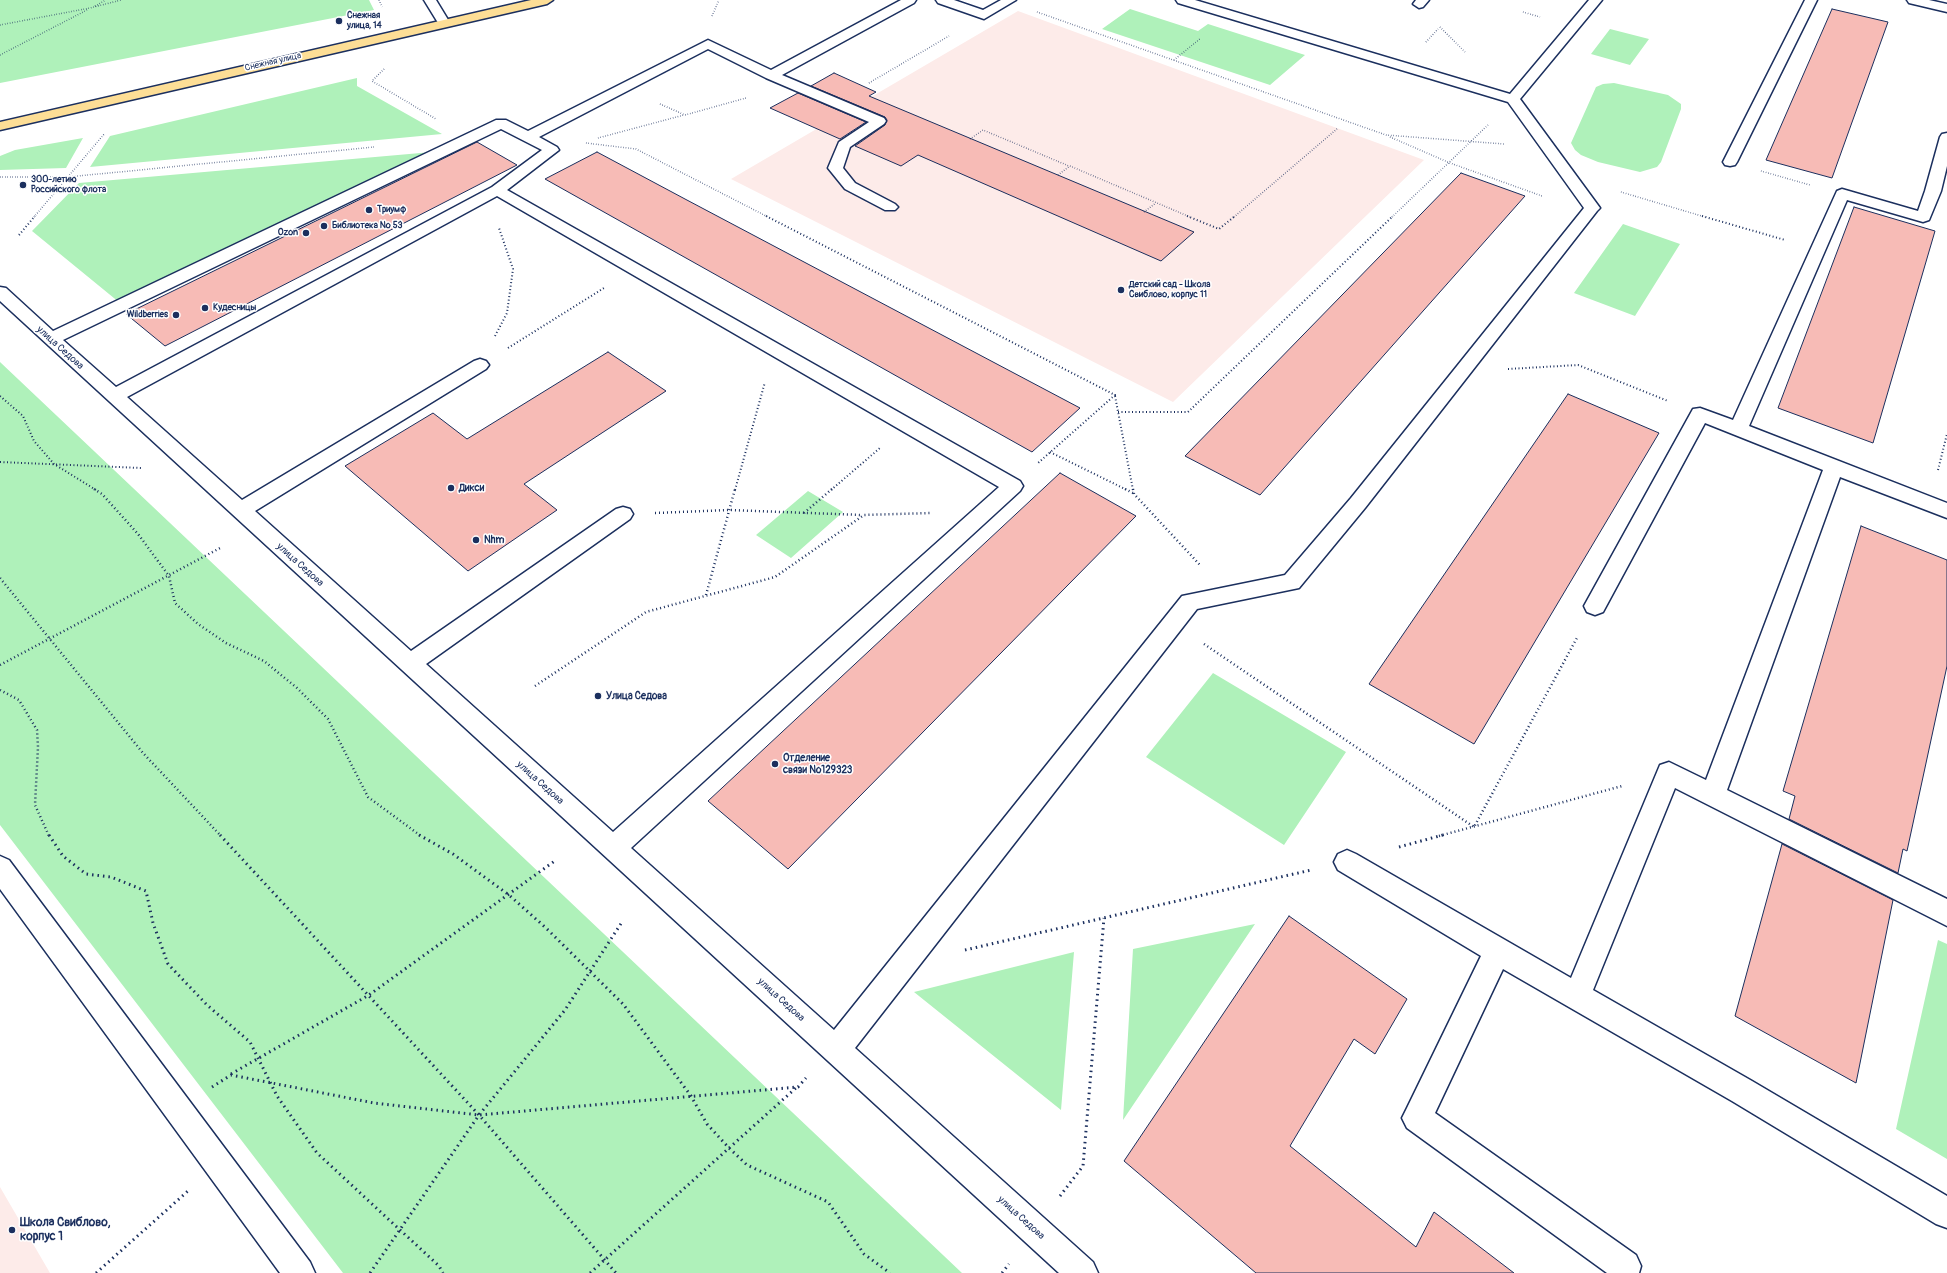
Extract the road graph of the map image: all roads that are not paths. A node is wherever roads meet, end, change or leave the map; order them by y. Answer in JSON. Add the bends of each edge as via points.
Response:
{"nodes":[{"id":1,"x":547,"y":0,"type":"edge"},
{"id":2,"x":910,"y":0,"type":"edge"},
{"id":3,"x":942,"y":0,"type":"edge"},
{"id":4,"x":1182,"y":0,"type":"edge"},
{"id":5,"x":1596,"y":0,"type":"edge"},
{"id":6,"x":1811,"y":0,"type":"edge"},
{"id":7,"x":1913,"y":0,"type":"edge"},
{"id":8,"x":433,"y":1,"type":"edge"},
{"id":9,"x":1009,"y":1,"type":"edge"},
{"id":10,"x":1947,"y":8,"type":"edge"},
{"id":11,"x":444,"y":23,"type":"junction"},
{"id":12,"x":771,"y":75,"type":"junction"},
{"id":13,"x":1514,"y":99,"type":"junction"},
{"id":14,"x":0,"y":126,"type":"edge"},
{"id":15,"x":528,"y":137,"type":"junction"},
{"id":16,"x":1947,"y":137,"type":"edge"},
{"id":17,"x":1730,"y":162,"type":"road end"},
{"id":18,"x":497,"y":190,"type":"junction"},
{"id":19,"x":1940,"y":193,"type":"edge"},
{"id":20,"x":890,"y":207,"type":"dead end"},
{"id":21,"x":0,"y":292,"type":"edge"},
{"id":22,"x":50,"y":339,"type":"junction"},
{"id":23,"x":480,"y":365,"type":"road end"},
{"id":24,"x":114,"y":396,"type":"junction"},
{"id":25,"x":1738,"y":430,"type":"junction"},
{"id":26,"x":1833,"y":468,"type":"junction"},
{"id":27,"x":240,"y":511,"type":"junction"},
{"id":28,"x":1947,"y":511,"type":"edge"},
{"id":29,"x":623,"y":514,"type":"road end"},
{"id":30,"x":1594,"y":606,"type":"road end"},
{"id":31,"x":409,"y":664,"type":"junction"},
{"id":32,"x":1713,"y":795,"type":"junction"},
{"id":33,"x":613,"y":848,"type":"junction"},
{"id":34,"x":1347,"y":862,"type":"road end"},
{"id":35,"x":0,"y":868,"type":"edge"},
{"id":36,"x":1947,"y":913,"type":"edge"},
{"id":37,"x":1498,"y":951,"type":"junction"},
{"id":38,"x":1577,"y":996,"type":"junction"},
{"id":39,"x":835,"y":1050,"type":"junction"},
{"id":40,"x":1947,"y":1213,"type":"edge"},
{"id":41,"x":299,"y":1273,"type":"edge"},
{"id":42,"x":1082,"y":1273,"type":"edge"},
{"id":43,"x":1623,"y":1273,"type":"edge"}],
"edges":[{"from":1,"to":11,"type":"main road","name":"Снежная улица"},
{"from":2,"to":12,"type":"street"},
{"from":3,"to":9,"type":"street","via":[[984,15]]},
{"from":4,"to":13,"type":"street"},
{"from":5,"to":13,"type":"street"},
{"from":6,"to":17,"type":"street"},
{"from":7,"to":10,"type":"street"},
{"from":8,"to":11,"type":"street"},
{"from":11,"to":14,"type":"main road","name":"Снежная улица"},
{"from":12,"to":15,"type":"street","via":[[708,44]]},
{"from":12,"to":20,"type":"street","via":[[879,121],[844,145],[835,168],[850,186]]},
{"from":13,"to":39,"type":"street","via":[[1592,208],[1589,213],[1465,371],[1292,582],[1190,602]]},
{"from":15,"to":18,"type":"street","via":[[552,150]]},
{"from":15,"to":22,"type":"street","via":[[501,123]]},
{"from":16,"to":19,"type":"street"},
{"from":18,"to":24,"type":"street"},
{"from":18,"to":33,"type":"street","via":[[1013,486]]},
{"from":19,"to":25,"type":"street","via":[[1923,217],[1842,194]]},
{"from":21,"to":22,"type":"street","name":"улица Седова"},
{"from":22,"to":24,"type":"street","name":"улица Седова"},
{"from":23,"to":27,"type":"street"},
{"from":24,"to":27,"type":"street","name":"улица Седова"},
{"from":25,"to":26,"type":"street"},
{"from":25,"to":30,"type":"street","via":[[1700,414]]},
{"from":26,"to":28,"type":"street"},
{"from":26,"to":32,"type":"street"},
{"from":27,"to":31,"type":"street","name":"улица Седова"},
{"from":29,"to":31,"type":"street"},
{"from":31,"to":33,"type":"street","name":"улица Седова"},
{"from":32,"to":36,"type":"street"},
{"from":32,"to":38,"type":"street","via":[[1669,773]]},
{"from":33,"to":39,"type":"street","name":"улица Седова"},
{"from":34,"to":37,"type":"street"},
{"from":35,"to":41,"type":"street"},
{"from":37,"to":38,"type":"street"},
{"from":37,"to":43,"type":"street","via":[[1416,1118],[1625,1266]]},
{"from":38,"to":40,"type":"street"},
{"from":39,"to":42,"type":"street","name":"улица Седова"}]}
